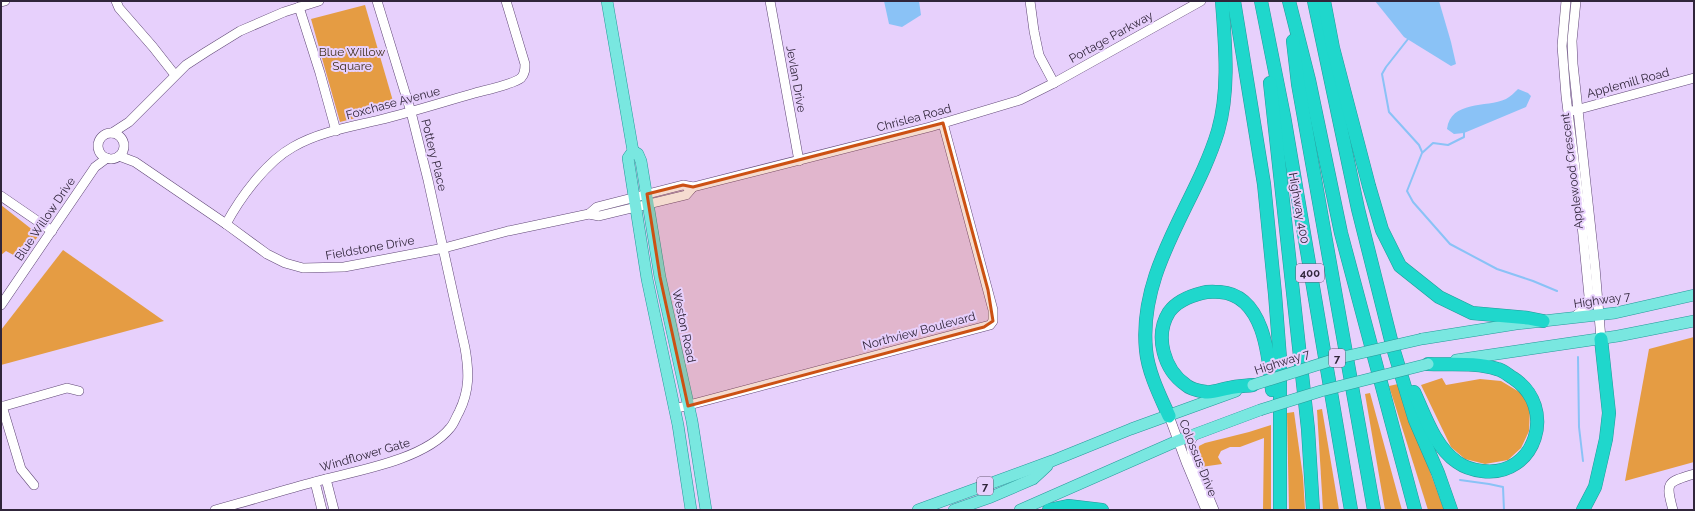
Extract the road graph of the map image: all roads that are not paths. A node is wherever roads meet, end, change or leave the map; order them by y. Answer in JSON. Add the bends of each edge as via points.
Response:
{"nodes":[{"id":1,"x":5,"y":1,"type":"edge"},
{"id":2,"x":116,"y":1,"type":"edge"},
{"id":3,"x":319,"y":1,"type":"edge"},
{"id":4,"x":377,"y":1,"type":"edge"},
{"id":5,"x":506,"y":1,"type":"edge"},
{"id":6,"x":607,"y":1,"type":"edge"},
{"id":7,"x":770,"y":1,"type":"edge"},
{"id":8,"x":1030,"y":1,"type":"edge"},
{"id":9,"x":1222,"y":1,"type":"edge"},
{"id":10,"x":1234,"y":1,"type":"edge"},
{"id":11,"x":1261,"y":1,"type":"edge"},
{"id":12,"x":1288,"y":1,"type":"edge"},
{"id":13,"x":1314,"y":1,"type":"edge"},
{"id":14,"x":1324,"y":1,"type":"edge"},
{"id":15,"x":1566,"y":1,"type":"edge"},
{"id":16,"x":1576,"y":1,"type":"edge"},
{"id":17,"x":1,"y":2,"type":"edge"},
{"id":18,"x":1198,"y":3,"type":"edge"},
{"id":19,"x":299,"y":8,"type":"junction"},
{"id":20,"x":1267,"y":36,"type":"junction"},
{"id":21,"x":175,"y":75,"type":"junction"},
{"id":22,"x":1694,"y":78,"type":"edge"},
{"id":23,"x":1054,"y":83,"type":"junction"},
{"id":24,"x":1572,"y":111,"type":"junction"},
{"id":25,"x":410,"y":112,"type":"junction"},
{"id":26,"x":129,"y":122,"type":"junction"},
{"id":27,"x":943,"y":123,"type":"junction"},
{"id":28,"x":336,"y":131,"type":"junction"},
{"id":29,"x":112,"y":133,"type":"junction"},
{"id":30,"x":122,"y":148,"type":"junction"},
{"id":31,"x":100,"y":151,"type":"junction"},
{"id":32,"x":633,"y":151,"type":"junction"},
{"id":33,"x":107,"y":158,"type":"junction"},
{"id":34,"x":799,"y":161,"type":"junction"},
{"id":35,"x":95,"y":167,"type":"junction"},
{"id":36,"x":1,"y":196,"type":"edge"},
{"id":37,"x":648,"y":199,"type":"junction"},
{"id":38,"x":635,"y":203,"type":"junction"},
{"id":39,"x":226,"y":224,"type":"junction"},
{"id":40,"x":52,"y":231,"type":"junction"},
{"id":41,"x":444,"y":248,"type":"junction"},
{"id":42,"x":1694,"y":295,"type":"edge"},
{"id":43,"x":1,"y":304,"type":"edge"},
{"id":44,"x":1599,"y":315,"type":"junction"},
{"id":45,"x":1573,"y":318,"type":"junction"},
{"id":46,"x":1543,"y":321,"type":"junction"},
{"id":47,"x":1694,"y":321,"type":"edge"},
{"id":48,"x":1600,"y":339,"type":"junction"},
{"id":49,"x":1394,"y":348,"type":"junction"},
{"id":50,"x":1428,"y":364,"type":"junction"},
{"id":51,"x":1254,"y":385,"type":"junction"},
{"id":52,"x":79,"y":392,"type":"dead end"},
{"id":53,"x":688,"y":406,"type":"junction"},
{"id":54,"x":2,"y":407,"type":"edge"},
{"id":55,"x":674,"y":409,"type":"junction"},
{"id":56,"x":1169,"y":416,"type":"junction"},
{"id":57,"x":1194,"y":435,"type":"junction"},
{"id":58,"x":1281,"y":437,"type":"junction"},
{"id":59,"x":1177,"y":441,"type":"junction"},
{"id":60,"x":1189,"y":460,"type":"junction"},
{"id":61,"x":1052,"y":461,"type":"junction"},
{"id":62,"x":1694,"y":474,"type":"edge"},
{"id":63,"x":1196,"y":476,"type":"junction"},
{"id":64,"x":326,"y":479,"type":"junction"},
{"id":65,"x":315,"y":482,"type":"junction"},
{"id":66,"x":34,"y":485,"type":"dead end"},
{"id":67,"x":215,"y":510,"type":"edge"},
{"id":68,"x":322,"y":510,"type":"edge"},
{"id":69,"x":334,"y":510,"type":"edge"},
{"id":70,"x":691,"y":510,"type":"edge"},
{"id":71,"x":706,"y":510,"type":"edge"},
{"id":72,"x":918,"y":510,"type":"edge"},
{"id":73,"x":954,"y":510,"type":"edge"},
{"id":74,"x":1020,"y":510,"type":"edge"},
{"id":75,"x":1049,"y":510,"type":"edge"},
{"id":76,"x":1102,"y":510,"type":"edge"},
{"id":77,"x":1206,"y":510,"type":"edge"},
{"id":78,"x":1214,"y":510,"type":"edge"},
{"id":79,"x":1280,"y":510,"type":"edge"},
{"id":80,"x":1313,"y":510,"type":"edge"},
{"id":81,"x":1351,"y":510,"type":"edge"},
{"id":82,"x":1374,"y":510,"type":"edge"},
{"id":83,"x":1415,"y":510,"type":"edge"},
{"id":84,"x":1451,"y":510,"type":"edge"},
{"id":85,"x":1583,"y":510,"type":"edge"},
{"id":86,"x":1673,"y":510,"type":"edge"}],
"edges":[{"from":1,"to":17,"type":"street"},
{"from":2,"to":21,"type":"street","via":[[119,8]]},
{"from":3,"to":19,"type":"street"},
{"from":4,"to":25,"type":"street","name":"Pottery Place"},
{"from":5,"to":25,"type":"street","name":"Foxchase Avenue","via":[[525,64],[521,78]]},
{"from":6,"to":32,"type":"main road","name":"Weston Road"},
{"from":7,"to":34,"type":"street","name":"Jevlan Drive"},
{"from":8,"to":23,"type":"street","via":[[1039,55]]},
{"from":9,"to":56,"type":"highway","via":[[1225,75],[1218,130],[1161,260],[1149,293],[1145,322],[1149,363]]},
{"from":10,"to":58,"type":"highway","via":[[1264,184],[1280,358]]},
{"from":11,"to":20,"type":"highway","name":"Highway 400","number":"400"},
{"from":12,"to":82,"type":"highway","name":"Highway 400","number":"400","via":[[1299,92]]},
{"from":12,"to":83,"type":"highway","via":[[1309,80],[1341,233]]},
{"from":13,"to":49,"type":"highway","via":[[1358,209]]},
{"from":14,"to":46,"type":"highway","via":[[1333,48],[1382,230],[1400,266],[1439,297],[1472,312]]},
{"from":15,"to":24,"type":"street","name":"Applewood Crescent","via":[[1562,46]]},
{"from":16,"to":24,"type":"street","name":"Applewood Crescent","via":[[1572,41]]},
{"from":18,"to":23,"type":"street","name":"Portage Parkway"},
{"from":19,"to":21,"type":"street","via":[[240,31]]},
{"from":19,"to":28,"type":"street"},
{"from":20,"to":80,"type":"highway","via":[[1308,429]]},
{"from":20,"to":81,"type":"highway","name":"Highway 400","number":"400","via":[[1284,116]]},
{"from":21,"to":26,"type":"street"},
{"from":22,"to":24,"type":"street","name":"Applemill Road"},
{"from":23,"to":27,"type":"street","name":"Chrislea Road","via":[[1020,100]]},
{"from":24,"to":44,"type":"street","name":"Applewood Crescent"},
{"from":24,"to":45,"type":"street","name":"Applewood Crescent","via":[[1590,296],[1586,307]]},
{"from":25,"to":28,"type":"street","name":"Foxchase Avenue"},
{"from":25,"to":41,"type":"street","name":"Pottery Place"},
{"from":26,"to":29,"type":"street"},
{"from":26,"to":30,"type":"street"},
{"from":27,"to":34,"type":"street","name":"Chrislea Road"},
{"from":27,"to":53,"type":"street","name":"Northview Boulevard","via":[[993,310],[994,316],[990,325]]},
{"from":28,"to":39,"type":"street","name":"Foxchase Avenue","via":[[314,137],[292,148],[273,163],[239,202]]},
{"from":29,"to":30,"type":"street","via":[[118,135]]},
{"from":29,"to":31,"type":"street","via":[[101,138]]},
{"from":30,"to":33,"type":"street","via":[[111,158]]},
{"from":30,"to":39,"type":"street","name":"Fieldstone Drive","via":[[135,162]]},
{"from":31,"to":33,"type":"street"},
{"from":31,"to":35,"type":"street","name":"Blue Willow Drive"},
{"from":32,"to":37,"type":"main road","name":"Weston Road","via":[[642,161]]},
{"from":32,"to":38,"type":"main road","name":"Weston Road","via":[[628,158]]},
{"from":33,"to":35,"type":"street","name":"Blue Willow Drive"},
{"from":34,"to":37,"type":"street","name":"Chrislea Road","via":[[693,187],[686,195]]},
{"from":35,"to":40,"type":"street","name":"Blue Willow Drive"},
{"from":36,"to":40,"type":"street"},
{"from":37,"to":38,"type":"street","name":"Fieldstone Drive"},
{"from":37,"to":53,"type":"main road","name":"Weston Road","via":[[660,277]]},
{"from":38,"to":41,"type":"street","name":"Fieldstone Drive","via":[[599,216],[588,214]]},
{"from":38,"to":55,"type":"main road","name":"Weston Road","via":[[647,279]]},
{"from":39,"to":41,"type":"street","name":"Fieldstone Drive","via":[[267,254],[303,268],[344,267]]},
{"from":40,"to":43,"type":"street","name":"Blue Willow Drive"},
{"from":41,"to":64,"type":"street","name":"Windflower Gate","via":[[468,369],[467,391],[451,428],[418,452]]},
{"from":42,"to":44,"type":"main road","name":"Highway 7","number":"7"},
{"from":44,"to":45,"type":"main road","name":"Highway 7","number":"7"},
{"from":44,"to":48,"type":"street","name":"Applewood Crescent"},
{"from":45,"to":46,"type":"main road","name":"Highway 7","number":"7"},
{"from":46,"to":51,"type":"main road","name":"Highway 7","number":"7","bridge":true,"via":[[1422,339],[1339,358]]},
{"from":47,"to":48,"type":"main road","number":"7"},
{"from":48,"to":50,"type":"main road","number":"7"},
{"from":48,"to":85,"type":"highway","via":[[1609,414],[1595,486]]},
{"from":49,"to":50,"type":"highway","via":[[1402,358],[1428,423],[1442,447],[1457,462],[1472,470],[1501,471],[1513,466],[1525,456],[1533,445],[1538,427],[1538,413],[1522,384],[1498,369]]},
{"from":49,"to":84,"type":"highway","via":[[1415,420]]},
{"from":50,"to":57,"type":"main road","number":"7","bridge":true,"via":[[1321,391],[1260,410]]},
{"from":51,"to":56,"type":"main road","name":"Highway 7","number":"7"},
{"from":51,"to":58,"type":"highway","via":[[1208,392],[1187,386],[1172,373],[1164,354],[1162,332],[1169,313],[1177,304],[1188,297],[1208,291],[1227,292],[1248,305],[1260,324],[1270,364],[1275,424]]},
{"from":52,"to":54,"type":"street","via":[[67,388]]},
{"from":53,"to":55,"type":"street","name":"Northview Boulevard"},
{"from":53,"to":71,"type":"main road","name":"Weston Road"},
{"from":54,"to":66,"type":"street","via":[[21,468]]},
{"from":55,"to":70,"type":"main road","name":"Weston Road"},
{"from":56,"to":59,"type":"street","name":"Colossus Drive"},
{"from":56,"to":61,"type":"main road","name":"Highway 7","number":"7"},
{"from":57,"to":59,"type":"main road","number":"7"},
{"from":57,"to":60,"type":"street","name":"Colossus Drive","via":[[1190,442]]},
{"from":58,"to":79,"type":"highway"},
{"from":59,"to":60,"type":"street","name":"Colossus Drive"},
{"from":59,"to":74,"type":"main road","number":"7"},
{"from":60,"to":63,"type":"street","name":"Colossus Drive"},
{"from":61,"to":72,"type":"main road","name":"Highway 7","number":"7"},
{"from":61,"to":73,"type":"main road","via":[[1033,479]]},
{"from":62,"to":86,"type":"street","via":[[1675,480],[1669,486],[1668,494]]},
{"from":63,"to":77,"type":"street","name":"Colossus Drive"},
{"from":63,"to":78,"type":"street","name":"Colossus Drive"},
{"from":64,"to":65,"type":"street","name":"Windflower Gate"},
{"from":64,"to":69,"type":"street"},
{"from":65,"to":67,"type":"street","name":"Windflower Gate"},
{"from":65,"to":68,"type":"street"},
{"from":75,"to":76,"type":"highway","via":[[1068,506]]}]}
